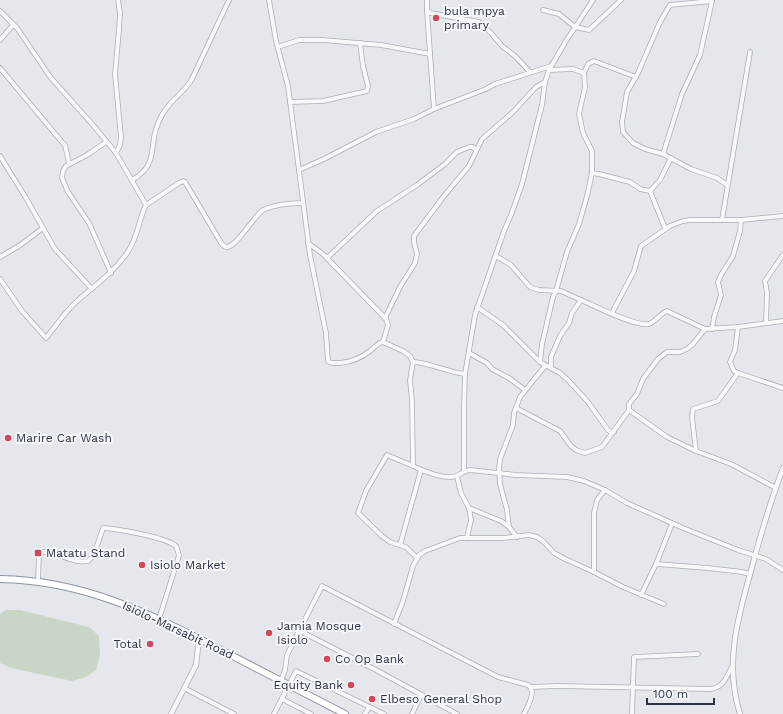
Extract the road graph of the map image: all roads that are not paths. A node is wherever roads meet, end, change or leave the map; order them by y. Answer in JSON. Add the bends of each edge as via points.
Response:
{"nodes":[{"id":1,"x":118,"y":0,"type":"edge"},
{"id":2,"x":229,"y":0,"type":"edge"},
{"id":3,"x":269,"y":0,"type":"edge"},
{"id":4,"x":427,"y":0,"type":"edge"},
{"id":5,"x":586,"y":0,"type":"edge"},
{"id":6,"x":621,"y":0,"type":"edge"},
{"id":7,"x":712,"y":1,"type":"edge"},
{"id":8,"x":592,"y":2,"type":"edge"},
{"id":9,"x":543,"y":10,"type":"dead end"},
{"id":10,"x":0,"y":11,"type":"edge"},
{"id":11,"x":427,"y":11,"type":"junction"},
{"id":12,"x":13,"y":24,"type":"junction"},
{"id":13,"x":575,"y":27,"type":"junction"},
{"id":14,"x":0,"y":40,"type":"edge"},
{"id":15,"x":360,"y":44,"type":"junction"},
{"id":16,"x":278,"y":47,"type":"junction"},
{"id":17,"x":750,"y":52,"type":"dead end"},
{"id":18,"x":430,"y":54,"type":"junction"},
{"id":19,"x":0,"y":68,"type":"edge"},
{"id":20,"x":550,"y":68,"type":"junction"},
{"id":21,"x":530,"y":72,"type":"junction"},
{"id":22,"x":584,"y":73,"type":"junction"},
{"id":23,"x":636,"y":77,"type":"junction"},
{"id":24,"x":545,"y":82,"type":"junction"},
{"id":25,"x":290,"y":102,"type":"junction"},
{"id":26,"x":434,"y":109,"type":"junction"},
{"id":27,"x":106,"y":142,"type":"junction"},
{"id":28,"x":476,"y":150,"type":"junction"},
{"id":29,"x":116,"y":153,"type":"junction"},
{"id":30,"x":663,"y":154,"type":"junction"},
{"id":31,"x":0,"y":156,"type":"edge"},
{"id":32,"x":671,"y":158,"type":"junction"},
{"id":33,"x":69,"y":163,"type":"junction"},
{"id":34,"x":299,"y":170,"type":"junction"},
{"id":35,"x":592,"y":174,"type":"junction"},
{"id":36,"x":132,"y":180,"type":"junction"},
{"id":37,"x":727,"y":185,"type":"junction"},
{"id":38,"x":650,"y":191,"type":"junction"},
{"id":39,"x":303,"y":203,"type":"junction"},
{"id":40,"x":146,"y":205,"type":"junction"},
{"id":41,"x":783,"y":216,"type":"edge"},
{"id":42,"x":722,"y":220,"type":"junction"},
{"id":43,"x":741,"y":220,"type":"junction"},
{"id":44,"x":43,"y":228,"type":"junction"},
{"id":45,"x":665,"y":228,"type":"junction"},
{"id":46,"x":308,"y":243,"type":"junction"},
{"id":47,"x":783,"y":255,"type":"edge"},
{"id":48,"x":496,"y":256,"type":"junction"},
{"id":49,"x":0,"y":257,"type":"edge"},
{"id":50,"x":327,"y":258,"type":"junction"},
{"id":51,"x":111,"y":272,"type":"junction"},
{"id":52,"x":0,"y":280,"type":"edge"},
{"id":53,"x":92,"y":289,"type":"junction"},
{"id":54,"x":556,"y":291,"type":"junction"},
{"id":55,"x":581,"y":300,"type":"junction"},
{"id":56,"x":477,"y":307,"type":"junction"},
{"id":57,"x":612,"y":313,"type":"junction"},
{"id":58,"x":385,"y":318,"type":"junction"},
{"id":59,"x":783,"y":321,"type":"edge"},
{"id":60,"x":766,"y":323,"type":"junction"},
{"id":61,"x":738,"y":327,"type":"junction"},
{"id":62,"x":705,"y":329,"type":"junction"},
{"id":63,"x":712,"y":329,"type":"junction"},
{"id":64,"x":382,"y":342,"type":"junction"},
{"id":65,"x":469,"y":352,"type":"junction"},
{"id":66,"x":413,"y":362,"type":"junction"},
{"id":67,"x":540,"y":362,"type":"junction"},
{"id":68,"x":545,"y":366,"type":"junction"},
{"id":69,"x":551,"y":368,"type":"junction"},
{"id":70,"x":738,"y":373,"type":"junction"},
{"id":71,"x":466,"y":374,"type":"junction"},
{"id":72,"x":783,"y":388,"type":"edge"},
{"id":73,"x":525,"y":390,"type":"junction"},
{"id":74,"x":516,"y":408,"type":"junction"},
{"id":75,"x":629,"y":410,"type":"junction"},
{"id":76,"x":614,"y":432,"type":"junction"},
{"id":77,"x":696,"y":451,"type":"junction"},
{"id":78,"x":413,"y":466,"type":"junction"},
{"id":79,"x":783,"y":468,"type":"edge"},
{"id":80,"x":421,"y":470,"type":"junction"},
{"id":81,"x":464,"y":471,"type":"junction"},
{"id":82,"x":499,"y":472,"type":"junction"},
{"id":83,"x":457,"y":476,"type":"junction"},
{"id":84,"x":776,"y":488,"type":"junction"},
{"id":85,"x":605,"y":490,"type":"junction"},
{"id":86,"x":469,"y":508,"type":"junction"},
{"id":87,"x":672,"y":524,"type":"junction"},
{"id":88,"x":509,"y":527,"type":"junction"},
{"id":89,"x":517,"y":537,"type":"junction"},
{"id":90,"x":467,"y":538,"type":"junction"},
{"id":91,"x":400,"y":545,"type":"junction"},
{"id":92,"x":755,"y":556,"type":"junction"},
{"id":93,"x":417,"y":558,"type":"junction"},
{"id":94,"x":656,"y":564,"type":"junction"},
{"id":95,"x":783,"y":570,"type":"edge"},
{"id":96,"x":594,"y":572,"type":"junction"},
{"id":97,"x":750,"y":574,"type":"junction"},
{"id":98,"x":0,"y":579,"type":"edge"},
{"id":99,"x":38,"y":582,"type":"junction"},
{"id":100,"x":641,"y":595,"type":"junction"},
{"id":101,"x":664,"y":604,"type":"dead end"},
{"id":102,"x":158,"y":618,"type":"junction"},
{"id":103,"x":394,"y":624,"type":"junction"},
{"id":104,"x":300,"y":631,"type":"junction"},
{"id":105,"x":199,"y":639,"type":"junction"},
{"id":106,"x":698,"y":654,"type":"dead end"},
{"id":107,"x":732,"y":667,"type":"junction"},
{"id":108,"x":281,"y":681,"type":"junction"},
{"id":109,"x":289,"y":685,"type":"junction"},
{"id":110,"x":530,"y":687,"type":"junction"},
{"id":111,"x":633,"y":687,"type":"junction"},
{"id":112,"x":184,"y":688,"type":"junction"},
{"id":113,"x":421,"y":695,"type":"junction"},
{"id":114,"x":282,"y":699,"type":"junction"},
{"id":115,"x":369,"y":707,"type":"junction"},
{"id":116,"x":171,"y":714,"type":"edge"},
{"id":117,"x":234,"y":714,"type":"edge"},
{"id":118,"x":274,"y":714,"type":"edge"},
{"id":119,"x":311,"y":714,"type":"edge"},
{"id":120,"x":345,"y":714,"type":"edge"},
{"id":121,"x":365,"y":714,"type":"edge"},
{"id":122,"x":384,"y":714,"type":"edge"},
{"id":123,"x":412,"y":714,"type":"edge"},
{"id":124,"x":457,"y":714,"type":"edge"},
{"id":125,"x":524,"y":714,"type":"edge"},
{"id":126,"x":632,"y":714,"type":"edge"},
{"id":127,"x":740,"y":714,"type":"edge"}],
"edges":[{"from":1,"to":29,"type":"street","via":[[120,30],[115,74],[121,137]]},
{"from":2,"to":36,"type":"street","via":[[187,88],[162,114],[148,165]]},
{"from":3,"to":16,"type":"street"},
{"from":4,"to":11,"type":"street"},
{"from":5,"to":8,"type":"street"},
{"from":6,"to":13,"type":"street","via":[[590,30]]},
{"from":7,"to":23,"type":"street","via":[[670,6],[660,22]]},
{"from":7,"to":30,"type":"street","via":[[700,55],[682,94]]},
{"from":8,"to":13,"type":"street"},
{"from":9,"to":13,"type":"street","via":[[559,14]]},
{"from":10,"to":12,"type":"street"},
{"from":11,"to":18,"type":"street"},
{"from":11,"to":21,"type":"street","via":[[479,22]]},
{"from":12,"to":14,"type":"street"},
{"from":12,"to":27,"type":"street","via":[[51,78]]},
{"from":13,"to":20,"type":"street"},
{"from":15,"to":16,"type":"street","via":[[306,39]]},
{"from":15,"to":18,"type":"street"},
{"from":15,"to":25,"type":"street","via":[[367,91],[323,101]]},
{"from":16,"to":25,"type":"street"},
{"from":17,"to":37,"type":"street"},
{"from":18,"to":26,"type":"street"},
{"from":19,"to":33,"type":"street","via":[[65,145]]},
{"from":20,"to":21,"type":"street"},
{"from":20,"to":22,"type":"street","via":[[573,69]]},
{"from":20,"to":24,"type":"street"},
{"from":21,"to":26,"type":"street"},
{"from":22,"to":23,"type":"street","via":[[588,64],[594,61]]},
{"from":22,"to":35,"type":"street","via":[[585,87],[579,114],[583,133],[592,151]]},
{"from":23,"to":30,"type":"street","via":[[627,92],[623,132],[633,143]]},
{"from":24,"to":28,"type":"street","via":[[536,87],[513,112],[482,139]]},
{"from":24,"to":48,"type":"street","via":[[542,105],[522,184]]},
{"from":25,"to":34,"type":"street"},
{"from":26,"to":34,"type":"street","via":[[376,132]]},
{"from":27,"to":29,"type":"street"},
{"from":27,"to":33,"type":"street"},
{"from":28,"to":50,"type":"street","via":[[468,147],[457,152],[417,185],[378,211]]},
{"from":28,"to":58,"type":"street","via":[[469,166],[414,236],[417,254],[415,263]]},
{"from":29,"to":36,"type":"street"},
{"from":30,"to":32,"type":"street"},
{"from":31,"to":44,"type":"street"},
{"from":32,"to":37,"type":"street"},
{"from":32,"to":38,"type":"street","via":[[660,180]]},
{"from":33,"to":51,"type":"street","via":[[63,171],[63,181],[89,223]]},
{"from":34,"to":39,"type":"street"},
{"from":35,"to":38,"type":"street","via":[[630,182],[640,189]]},
{"from":35,"to":54,"type":"street","via":[[579,224],[567,252]]},
{"from":36,"to":40,"type":"street"},
{"from":37,"to":42,"type":"street"},
{"from":38,"to":45,"type":"street"},
{"from":39,"to":40,"type":"street","via":[[280,204],[262,211],[241,236],[227,247],[220,241],[185,182],[179,183]]},
{"from":39,"to":46,"type":"street"},
{"from":40,"to":51,"type":"street","via":[[133,243]]},
{"from":41,"to":43,"type":"street"},
{"from":42,"to":43,"type":"street"},
{"from":42,"to":45,"type":"street","via":[[683,221]]},
{"from":43,"to":63,"type":"street","via":[[733,256],[718,282],[721,295]]},
{"from":44,"to":49,"type":"street"},
{"from":44,"to":53,"type":"street","via":[[59,254]]},
{"from":45,"to":57,"type":"street","via":[[639,249],[634,271]]},
{"from":46,"to":50,"type":"street"},
{"from":46,"to":64,"type":"street","via":[[325,324],[328,362],[354,360]]},
{"from":47,"to":60,"type":"street","via":[[765,281]]},
{"from":48,"to":54,"type":"street","via":[[510,265],[530,287]]},
{"from":48,"to":56,"type":"street"},
{"from":50,"to":58,"type":"street"},
{"from":51,"to":53,"type":"street"},
{"from":52,"to":53,"type":"street","via":[[22,311],[46,338],[75,303]]},
{"from":54,"to":55,"type":"street","via":[[565,292]]},
{"from":54,"to":67,"type":"street","via":[[543,339]]},
{"from":55,"to":57,"type":"street"},
{"from":55,"to":69,"type":"street","via":[[552,354]]},
{"from":56,"to":65,"type":"street"},
{"from":56,"to":67,"type":"street","via":[[504,325]]},
{"from":57,"to":62,"type":"street","via":[[626,320],[647,324],[667,311]]},
{"from":58,"to":64,"type":"street","via":[[388,326]]},
{"from":59,"to":60,"type":"street"},
{"from":60,"to":61,"type":"street"},
{"from":61,"to":63,"type":"street"},
{"from":61,"to":70,"type":"street","via":[[735,350],[730,362]]},
{"from":62,"to":63,"type":"street"},
{"from":62,"to":75,"type":"street","via":[[687,349],[666,352],[658,359],[629,404]]},
{"from":64,"to":66,"type":"street","via":[[404,351]]},
{"from":65,"to":71,"type":"street"},
{"from":65,"to":73,"type":"street"},
{"from":66,"to":71,"type":"street"},
{"from":66,"to":78,"type":"street","via":[[410,380]]},
{"from":67,"to":68,"type":"street"},
{"from":68,"to":69,"type":"street"},
{"from":68,"to":73,"type":"street"},
{"from":69,"to":76,"type":"street","via":[[568,380],[608,430]]},
{"from":70,"to":72,"type":"street"},
{"from":70,"to":77,"type":"street","via":[[718,401],[693,409]]},
{"from":71,"to":81,"type":"street"},
{"from":73,"to":74,"type":"street"},
{"from":74,"to":76,"type":"street","via":[[560,431],[571,446],[581,452],[590,452],[602,447]]},
{"from":74,"to":82,"type":"street","via":[[513,425],[501,454]]},
{"from":75,"to":76,"type":"street"},
{"from":75,"to":77,"type":"street","via":[[667,437]]},
{"from":77,"to":84,"type":"street","via":[[731,464]]},
{"from":78,"to":80,"type":"street"},
{"from":78,"to":91,"type":"street","via":[[387,455],[366,491],[358,513],[382,536]]},
{"from":79,"to":84,"type":"street"},
{"from":80,"to":83,"type":"street","via":[[442,476]]},
{"from":80,"to":91,"type":"street"},
{"from":81,"to":82,"type":"street"},
{"from":81,"to":83,"type":"street"},
{"from":82,"to":85,"type":"street","via":[[567,477]]},
{"from":82,"to":88,"type":"street"},
{"from":83,"to":86,"type":"street"},
{"from":84,"to":92,"type":"street"},
{"from":85,"to":87,"type":"street"},
{"from":85,"to":96,"type":"street","via":[[597,500],[594,513]]},
{"from":86,"to":88,"type":"street"},
{"from":86,"to":90,"type":"street","via":[[471,520]]},
{"from":87,"to":92,"type":"street"},
{"from":87,"to":94,"type":"street"},
{"from":88,"to":89,"type":"street"},
{"from":89,"to":90,"type":"street"},
{"from":89,"to":96,"type":"street","via":[[537,537],[554,553]]},
{"from":90,"to":93,"type":"street","via":[[421,552]]},
{"from":91,"to":93,"type":"street","via":[[406,547]]},
{"from":92,"to":95,"type":"street","via":[[766,559]]},
{"from":92,"to":97,"type":"street"},
{"from":93,"to":103,"type":"street"},
{"from":94,"to":97,"type":"street"},
{"from":94,"to":100,"type":"street"},
{"from":96,"to":100,"type":"street"},
{"from":97,"to":107,"type":"street","via":[[738,621]]},
{"from":98,"to":99,"type":"highway","name":"Isiolo-Marsabit Road"},
{"from":99,"to":102,"type":"highway","name":"Isiolo-Marsabit Road","via":[[98,595]]},
{"from":99,"to":102,"type":"street","via":[[39,552],[54,553],[77,562],[88,562],[94,556],[103,528],[162,539],[176,546],[179,555]]},
{"from":100,"to":101,"type":"street"},
{"from":102,"to":105,"type":"highway","name":"Isiolo-Marsabit Road"},
{"from":103,"to":104,"type":"street","via":[[322,586]]},
{"from":103,"to":110,"type":"street","via":[[498,677]]},
{"from":104,"to":108,"type":"street","via":[[287,655]]},
{"from":104,"to":113,"type":"street"},
{"from":105,"to":108,"type":"highway","name":"Isiolo-Marsabit Road"},
{"from":105,"to":112,"type":"street","via":[[196,665]]},
{"from":106,"to":111,"type":"street","via":[[634,657]]},
{"from":107,"to":111,"type":"street","via":[[718,688]]},
{"from":107,"to":127,"type":"street"},
{"from":108,"to":109,"type":"highway","name":"Isiolo-Marsabit Road"},
{"from":109,"to":114,"type":"street"},
{"from":109,"to":115,"type":"street","via":[[296,671]]},
{"from":109,"to":120,"type":"highway","name":"Isiolo-Marsabit Road"},
{"from":110,"to":111,"type":"street"},
{"from":110,"to":125,"type":"street","via":[[531,696]]},
{"from":111,"to":126,"type":"street"},
{"from":112,"to":116,"type":"street"},
{"from":112,"to":117,"type":"street"},
{"from":113,"to":123,"type":"street"},
{"from":113,"to":124,"type":"street"},
{"from":114,"to":118,"type":"street"},
{"from":114,"to":119,"type":"street"},
{"from":115,"to":121,"type":"street"},
{"from":115,"to":122,"type":"street"}]}
